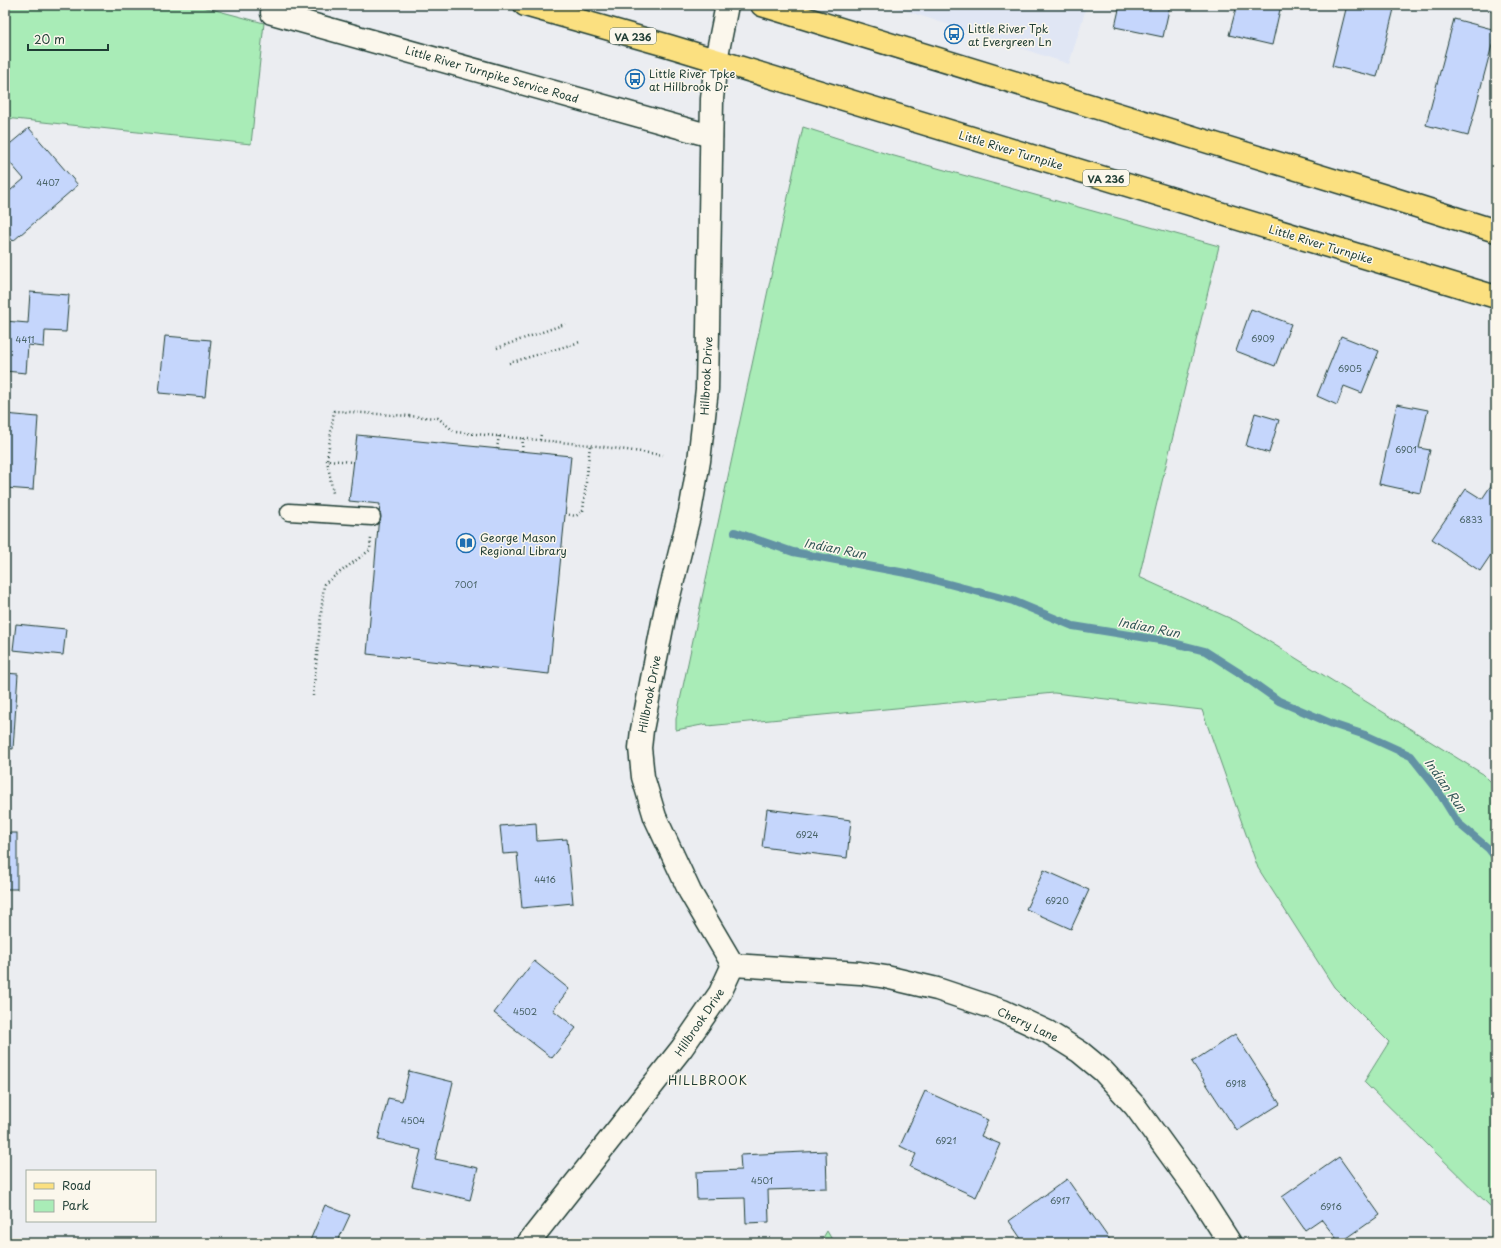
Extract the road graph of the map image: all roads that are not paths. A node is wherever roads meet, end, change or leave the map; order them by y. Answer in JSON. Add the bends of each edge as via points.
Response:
{"nodes":[{"id":1,"x":525,"y":5,"type":"edge"},
{"id":2,"x":727,"y":5,"type":"edge"},
{"id":3,"x":762,"y":5,"type":"edge"},
{"id":4,"x":272,"y":13,"type":"dead end"},
{"id":5,"x":716,"y":60,"type":"junction"},
{"id":6,"x":712,"y":136,"type":"junction"},
{"id":7,"x":1496,"y":231,"type":"edge"},
{"id":8,"x":1496,"y":297,"type":"edge"},
{"id":9,"x":289,"y":512,"type":"dead end"},
{"id":10,"x":372,"y":517,"type":"road end"},
{"id":11,"x":733,"y":965,"type":"junction"},
{"id":12,"x":528,"y":1243,"type":"edge"},
{"id":13,"x":1230,"y":1243,"type":"edge"}],
"edges":[{"from":1,"to":5,"type":"main road","name":"Little River Turnpike","number":"VA 236"},
{"from":2,"to":5,"type":"street","name":"Hillbrook Drive"},
{"from":3,"to":7,"type":"main road"},
{"from":4,"to":6,"type":"street","name":"Little River Turnpike Service Road"},
{"from":5,"to":6,"type":"street","name":"Hillbrook Drive"},
{"from":5,"to":8,"type":"main road","name":"Little River Turnpike","number":"VA 236"},
{"from":6,"to":11,"type":"street","name":"Hillbrook Drive","via":[[707,389],[700,454],[690,512],[663,620],[640,748],[643,777],[655,817],[690,892]]},
{"from":9,"to":10,"type":"lane"},
{"from":11,"to":12,"type":"street","name":"Hillbrook Drive","via":[[720,993],[682,1048]]},
{"from":11,"to":13,"type":"street","name":"Cherry Lane","via":[[886,977],[937,989],[1003,1011],[1048,1032],[1080,1052],[1103,1071],[1135,1106],[1196,1190]]}]}
